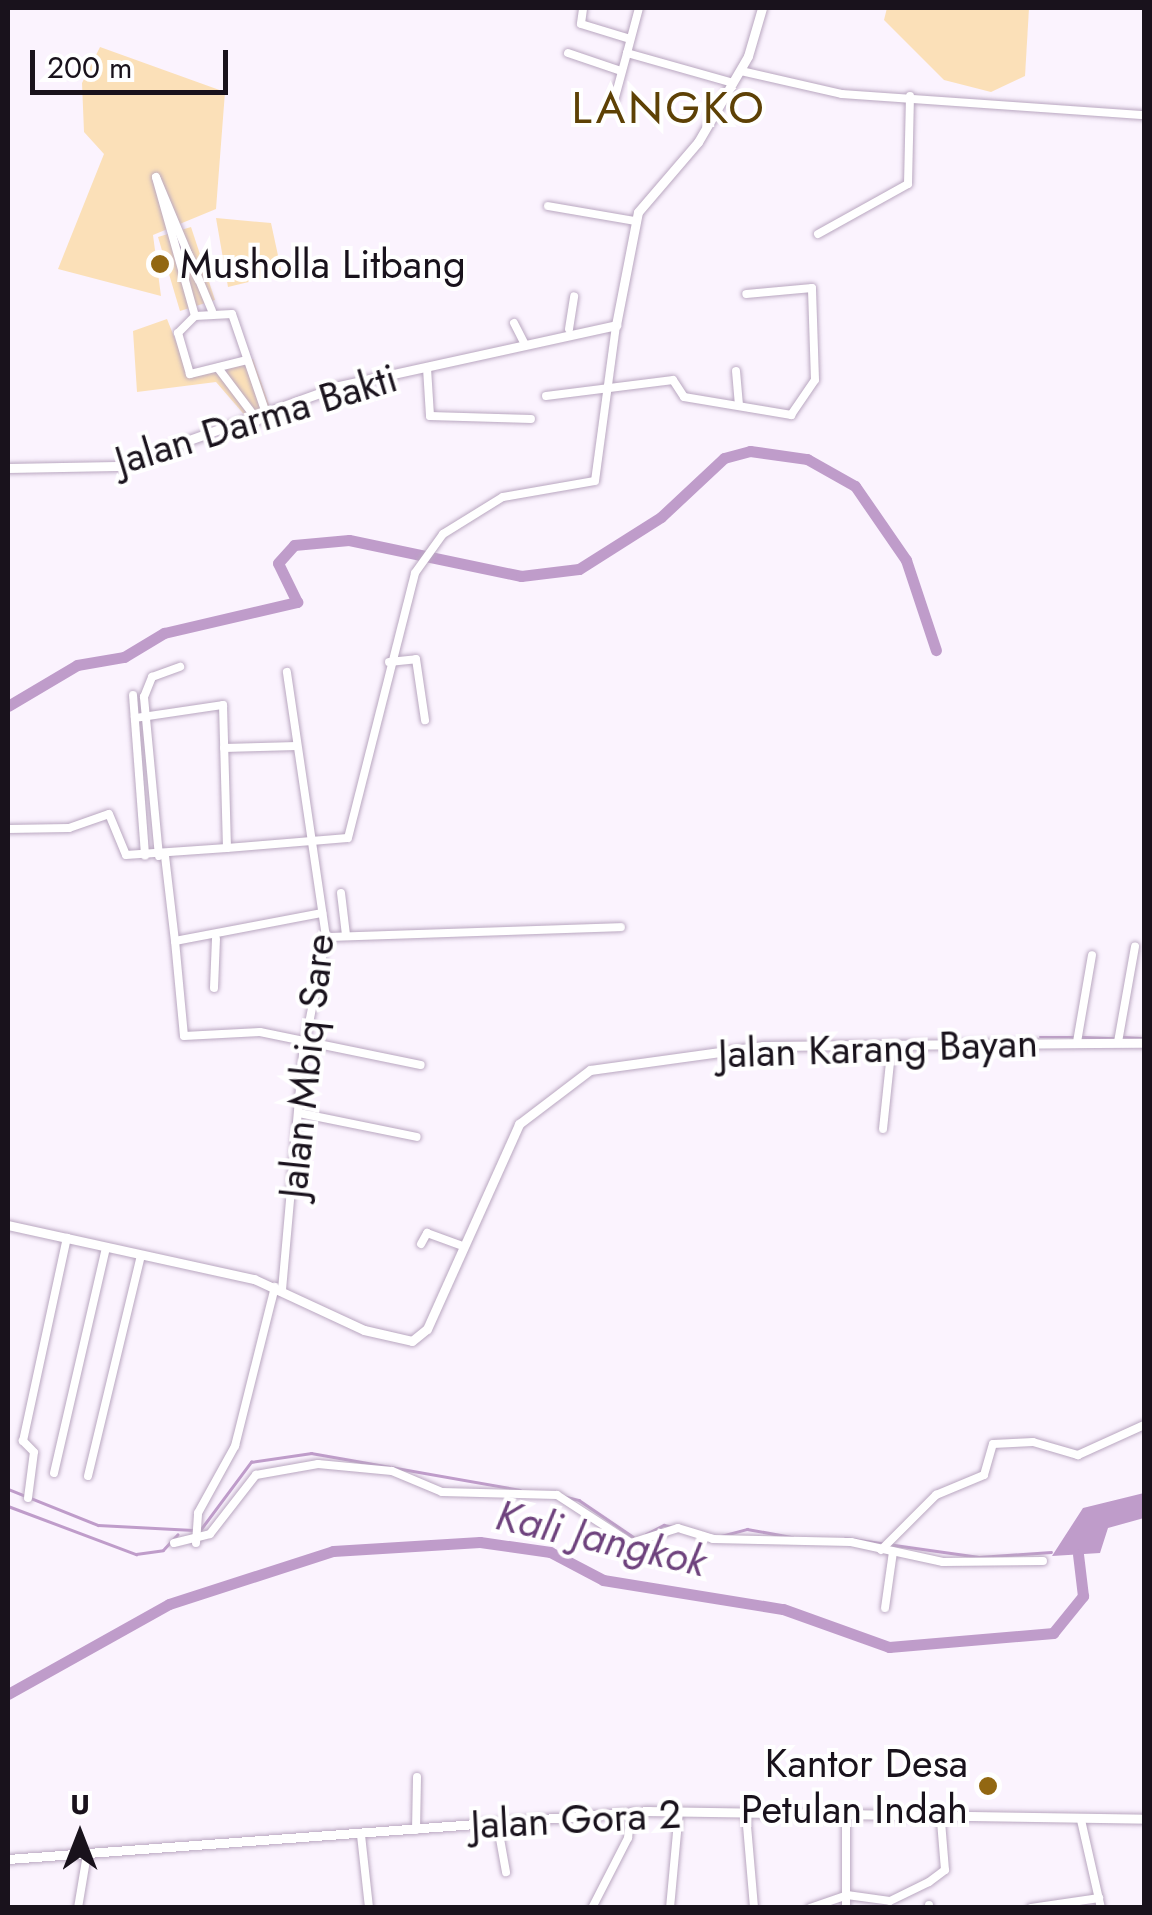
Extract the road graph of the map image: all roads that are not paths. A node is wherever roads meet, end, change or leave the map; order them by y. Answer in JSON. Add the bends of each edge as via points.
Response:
{"nodes":[{"id":1,"x":639,"y":8,"type":"edge"},
{"id":2,"x":762,"y":8,"type":"edge"},
{"id":3,"x":583,"y":9,"type":"edge"},
{"id":4,"x":630,"y":39,"type":"junction"},
{"id":5,"x":568,"y":53,"type":"dead end"},
{"id":6,"x":626,"y":53,"type":"junction"},
{"id":7,"x":621,"y":71,"type":"junction"},
{"id":8,"x":741,"y":71,"type":"junction"},
{"id":9,"x":734,"y":83,"type":"junction"},
{"id":10,"x":910,"y":96,"type":"junction"},
{"id":11,"x":614,"y":101,"type":"dead end"},
{"id":12,"x":1144,"y":115,"type":"edge"},
{"id":13,"x":548,"y":206,"type":"dead end"},
{"id":14,"x":635,"y":220,"type":"junction"},
{"id":15,"x":175,"y":229,"type":"junction"},
{"id":16,"x":818,"y":234,"type":"dead end"},
{"id":17,"x":746,"y":294,"type":"dead end"},
{"id":18,"x":574,"y":296,"type":"dead end"},
{"id":19,"x":200,"y":302,"type":"junction"},
{"id":20,"x":212,"y":312,"type":"junction"},
{"id":21,"x":195,"y":316,"type":"junction"},
{"id":22,"x":514,"y":323,"type":"dead end"},
{"id":23,"x":616,"y":325,"type":"junction"},
{"id":24,"x":569,"y":329,"type":"junction"},
{"id":25,"x":525,"y":345,"type":"junction"},
{"id":26,"x":247,"y":360,"type":"junction"},
{"id":27,"x":218,"y":368,"type":"junction"},
{"id":28,"x":427,"y":368,"type":"junction"},
{"id":29,"x":736,"y":371,"type":"dead end"},
{"id":30,"x":604,"y":390,"type":"junction"},
{"id":31,"x":546,"y":396,"type":"dead end"},
{"id":32,"x":739,"y":405,"type":"junction"},
{"id":33,"x":263,"y":420,"type":"junction"},
{"id":34,"x":530,"y":420,"type":"dead end"},
{"id":35,"x":8,"y":468,"type":"edge"},
{"id":36,"x":389,"y":662,"type":"junction"},
{"id":37,"x":180,"y":667,"type":"dead end"},
{"id":38,"x":287,"y":672,"type":"dead end"},
{"id":39,"x":133,"y":695,"type":"dead end"},
{"id":40,"x":136,"y":718,"type":"junction"},
{"id":41,"x":146,"y":718,"type":"junction"},
{"id":42,"x":425,"y":720,"type":"dead end"},
{"id":43,"x":297,"y":746,"type":"junction"},
{"id":44,"x":224,"y":748,"type":"junction"},
{"id":45,"x":8,"y":829,"type":"edge"},
{"id":46,"x":314,"y":842,"type":"junction"},
{"id":47,"x":226,"y":848,"type":"junction"},
{"id":48,"x":145,"y":856,"type":"junction"},
{"id":49,"x":162,"y":856,"type":"junction"},
{"id":50,"x":342,"y":894,"type":"dead end"},
{"id":51,"x":322,"y":913,"type":"junction"},
{"id":52,"x":621,"y":927,"type":"dead end"},
{"id":53,"x":346,"y":934,"type":"junction"},
{"id":54,"x":326,"y":937,"type":"junction"},
{"id":55,"x":216,"y":939,"type":"junction"},
{"id":56,"x":175,"y":941,"type":"junction"},
{"id":57,"x":1135,"y":947,"type":"dead end"},
{"id":58,"x":1092,"y":954,"type":"dead end"},
{"id":59,"x":214,"y":988,"type":"dead end"},
{"id":60,"x":306,"y":1040,"type":"junction"},
{"id":61,"x":1077,"y":1042,"type":"junction"},
{"id":62,"x":1118,"y":1042,"type":"junction"},
{"id":63,"x":892,"y":1044,"type":"junction"},
{"id":64,"x":1144,"y":1044,"type":"edge"},
{"id":65,"x":421,"y":1066,"type":"dead end"},
{"id":66,"x":298,"y":1114,"type":"junction"},
{"id":67,"x":883,"y":1129,"type":"dead end"},
{"id":68,"x":417,"y":1137,"type":"dead end"},
{"id":69,"x":8,"y":1226,"type":"edge"},
{"id":70,"x":67,"y":1238,"type":"junction"},
{"id":71,"x":421,"y":1244,"type":"dead end"},
{"id":72,"x":460,"y":1245,"type":"junction"},
{"id":73,"x":106,"y":1247,"type":"junction"},
{"id":74,"x":142,"y":1255,"type":"junction"},
{"id":75,"x":278,"y":1288,"type":"junction"},
{"id":76,"x":1144,"y":1425,"type":"edge"},
{"id":77,"x":54,"y":1473,"type":"dead end"},
{"id":78,"x":88,"y":1476,"type":"dead end"},
{"id":79,"x":28,"y":1498,"type":"dead end"},
{"id":80,"x":195,"y":1542,"type":"junction"},
{"id":81,"x":174,"y":1543,"type":"dead end"},
{"id":82,"x":883,"y":1546,"type":"junction"},
{"id":83,"x":893,"y":1552,"type":"junction"},
{"id":84,"x":1043,"y":1561,"type":"dead end"},
{"id":85,"x":885,"y":1608,"type":"dead end"},
{"id":86,"x":417,"y":1777,"type":"dead end"},
{"id":87,"x":679,"y":1811,"type":"junction"},
{"id":88,"x":631,"y":1812,"type":"junction"},
{"id":89,"x":746,"y":1814,"type":"junction"},
{"id":90,"x":846,"y":1818,"type":"junction"},
{"id":91,"x":942,"y":1820,"type":"junction"},
{"id":92,"x":1080,"y":1820,"type":"junction"},
{"id":93,"x":1144,"y":1820,"type":"edge"},
{"id":94,"x":498,"y":1822,"type":"junction"},
{"id":95,"x":416,"y":1830,"type":"junction"},
{"id":96,"x":362,"y":1835,"type":"junction"},
{"id":97,"x":87,"y":1854,"type":"junction"},
{"id":98,"x":8,"y":1859,"type":"edge"},
{"id":99,"x":506,"y":1872,"type":"dead end"},
{"id":100,"x":847,"y":1894,"type":"junction"},
{"id":101,"x":1100,"y":1903,"type":"edge"},
{"id":102,"x":890,"y":1904,"type":"edge"},
{"id":103,"x":78,"y":1908,"type":"edge"},
{"id":104,"x":369,"y":1908,"type":"edge"},
{"id":105,"x":592,"y":1908,"type":"edge"},
{"id":106,"x":670,"y":1908,"type":"edge"},
{"id":107,"x":754,"y":1908,"type":"edge"},
{"id":108,"x":810,"y":1908,"type":"edge"},
{"id":109,"x":846,"y":1908,"type":"edge"},
{"id":110,"x":1031,"y":1908,"type":"edge"}],
"edges":[{"from":1,"to":4,"type":"street"},
{"from":2,"to":8,"type":"street"},
{"from":3,"to":4,"type":"street","via":[[581,24]]},
{"from":4,"to":6,"type":"street"},
{"from":5,"to":7,"type":"street"},
{"from":6,"to":7,"type":"street"},
{"from":6,"to":9,"type":"street"},
{"from":7,"to":11,"type":"street"},
{"from":8,"to":9,"type":"street"},
{"from":8,"to":10,"type":"street","via":[[809,90]]},
{"from":9,"to":14,"type":"street"},
{"from":10,"to":12,"type":"street"},
{"from":10,"to":16,"type":"street","via":[[908,184]]},
{"from":13,"to":14,"type":"street"},
{"from":14,"to":23,"type":"street"},
{"from":15,"to":15,"type":"street","via":[[156,177]]},
{"from":15,"to":19,"type":"street"},
{"from":17,"to":32,"type":"street","via":[[812,288],[816,376],[791,415]]},
{"from":18,"to":24,"type":"street"},
{"from":19,"to":20,"type":"street"},
{"from":19,"to":21,"type":"street"},
{"from":20,"to":21,"type":"street"},
{"from":20,"to":26,"type":"street","via":[[232,314]]},
{"from":21,"to":27,"type":"street","via":[[178,332],[189,372]]},
{"from":22,"to":25,"type":"street"},
{"from":23,"to":24,"type":"street","name":"Jalan Darma Bakti"},
{"from":23,"to":30,"type":"street"},
{"from":24,"to":25,"type":"street","name":"Jalan Darma Bakti"},
{"from":25,"to":28,"type":"street","name":"Jalan Darma Bakti"},
{"from":26,"to":27,"type":"street"},
{"from":26,"to":33,"type":"street"},
{"from":27,"to":33,"type":"street"},
{"from":28,"to":33,"type":"street","name":"Jalan Darma Bakti","via":[[339,386]]},
{"from":28,"to":34,"type":"street","via":[[430,416]]},
{"from":29,"to":32,"type":"street"},
{"from":30,"to":31,"type":"street"},
{"from":30,"to":32,"type":"street","via":[[673,380],[684,397]]},
{"from":30,"to":36,"type":"street","via":[[595,481],[503,496],[429,553]]},
{"from":33,"to":35,"type":"street","name":"Jalan Darma Bakti","via":[[117,466]]},
{"from":36,"to":42,"type":"street","via":[[416,658]]},
{"from":36,"to":46,"type":"street","via":[[352,833]]},
{"from":37,"to":41,"type":"street","via":[[150,680]]},
{"from":38,"to":43,"type":"street","name":"Jalan Mbiq Sare"},
{"from":39,"to":40,"type":"street"},
{"from":40,"to":41,"type":"street"},
{"from":40,"to":48,"type":"street"},
{"from":41,"to":44,"type":"street","via":[[222,704]]},
{"from":41,"to":49,"type":"street"},
{"from":43,"to":44,"type":"street"},
{"from":43,"to":46,"type":"street","name":"Jalan Mbiq Sare"},
{"from":44,"to":47,"type":"street"},
{"from":45,"to":48,"type":"street","via":[[70,828],[109,814],[125,854]]},
{"from":46,"to":47,"type":"street"},
{"from":46,"to":51,"type":"street","name":"Jalan Mbiq Sare"},
{"from":47,"to":49,"type":"street"},
{"from":48,"to":49,"type":"street"},
{"from":49,"to":56,"type":"street"},
{"from":50,"to":53,"type":"street"},
{"from":51,"to":54,"type":"street","name":"Jalan Mbiq Sare"},
{"from":51,"to":55,"type":"street"},
{"from":52,"to":53,"type":"street"},
{"from":53,"to":54,"type":"street"},
{"from":54,"to":60,"type":"street","name":"Jalan Mbiq Sare"},
{"from":55,"to":56,"type":"street"},
{"from":55,"to":59,"type":"street"},
{"from":56,"to":60,"type":"street","via":[[184,1036]]},
{"from":57,"to":62,"type":"street"},
{"from":58,"to":61,"type":"street"},
{"from":60,"to":65,"type":"street"},
{"from":60,"to":66,"type":"street","name":"Jalan Mbiq Sare"},
{"from":61,"to":62,"type":"street","name":"Jalan Karang Bayan"},
{"from":61,"to":63,"type":"street","name":"Jalan Karang Bayan"},
{"from":62,"to":64,"type":"street","name":"Jalan Karang Bayan"},
{"from":63,"to":67,"type":"street"},
{"from":63,"to":72,"type":"street","name":"Jalan Karang Bayan","via":[[748,1046],[590,1070],[518,1124]]},
{"from":66,"to":68,"type":"street"},
{"from":66,"to":75,"type":"street","name":"Jalan Mbiq Sare"},
{"from":69,"to":70,"type":"street","name":"Jalan Karang Bayan"},
{"from":70,"to":73,"type":"street","name":"Jalan Karang Bayan"},
{"from":70,"to":79,"type":"street","via":[[23,1439],[34,1452]]},
{"from":71,"to":72,"type":"street","via":[[427,1233]]},
{"from":72,"to":75,"type":"street","name":"Jalan Karang Bayan","via":[[414,1340],[364,1330]]},
{"from":73,"to":74,"type":"street","name":"Jalan Karang Bayan"},
{"from":73,"to":77,"type":"street"},
{"from":74,"to":75,"type":"street","name":"Jalan Karang Bayan"},
{"from":74,"to":78,"type":"street"},
{"from":75,"to":80,"type":"street","name":"Jalan Mbiq Sare","via":[[235,1446],[195,1527]]},
{"from":76,"to":82,"type":"street","via":[[1078,1455],[1033,1442],[993,1444],[984,1475],[936,1495]]},
{"from":80,"to":81,"type":"street"},
{"from":80,"to":82,"type":"street","via":[[224,1522],[256,1476],[321,1464],[392,1471],[442,1492],[557,1495],[632,1543],[678,1528]]},
{"from":82,"to":83,"type":"street"},
{"from":83,"to":84,"type":"street","via":[[991,1566]]},
{"from":83,"to":85,"type":"street"},
{"from":86,"to":95,"type":"street"},
{"from":87,"to":88,"type":"street","name":"Jalan Gora 2"},
{"from":87,"to":89,"type":"street","name":"Jalan Gora 2"},
{"from":87,"to":106,"type":"street"},
{"from":88,"to":94,"type":"street","name":"Jalan Gora 2"},
{"from":88,"to":105,"type":"street","via":[[628,1838]]},
{"from":89,"to":90,"type":"street","name":"Jalan Gora 2"},
{"from":89,"to":107,"type":"street"},
{"from":90,"to":91,"type":"street","name":"Jalan Gora 2"},
{"from":90,"to":100,"type":"street"},
{"from":91,"to":92,"type":"street","name":"Jalan Gora 2"},
{"from":91,"to":102,"type":"street","via":[[945,1870]]},
{"from":92,"to":93,"type":"street","name":"Jalan Gora 2"},
{"from":92,"to":101,"type":"street"},
{"from":94,"to":95,"type":"street","name":"Jalan Gora 2"},
{"from":94,"to":99,"type":"street"},
{"from":95,"to":96,"type":"street","name":"Jalan Gora 2"},
{"from":96,"to":97,"type":"street","name":"Jalan Gora 2"},
{"from":96,"to":104,"type":"street"},
{"from":97,"to":98,"type":"street","name":"Jalan Gora 2"},
{"from":97,"to":103,"type":"street"},
{"from":100,"to":102,"type":"street"},
{"from":100,"to":108,"type":"street"},
{"from":100,"to":109,"type":"street"},
{"from":101,"to":110,"type":"street"}]}
